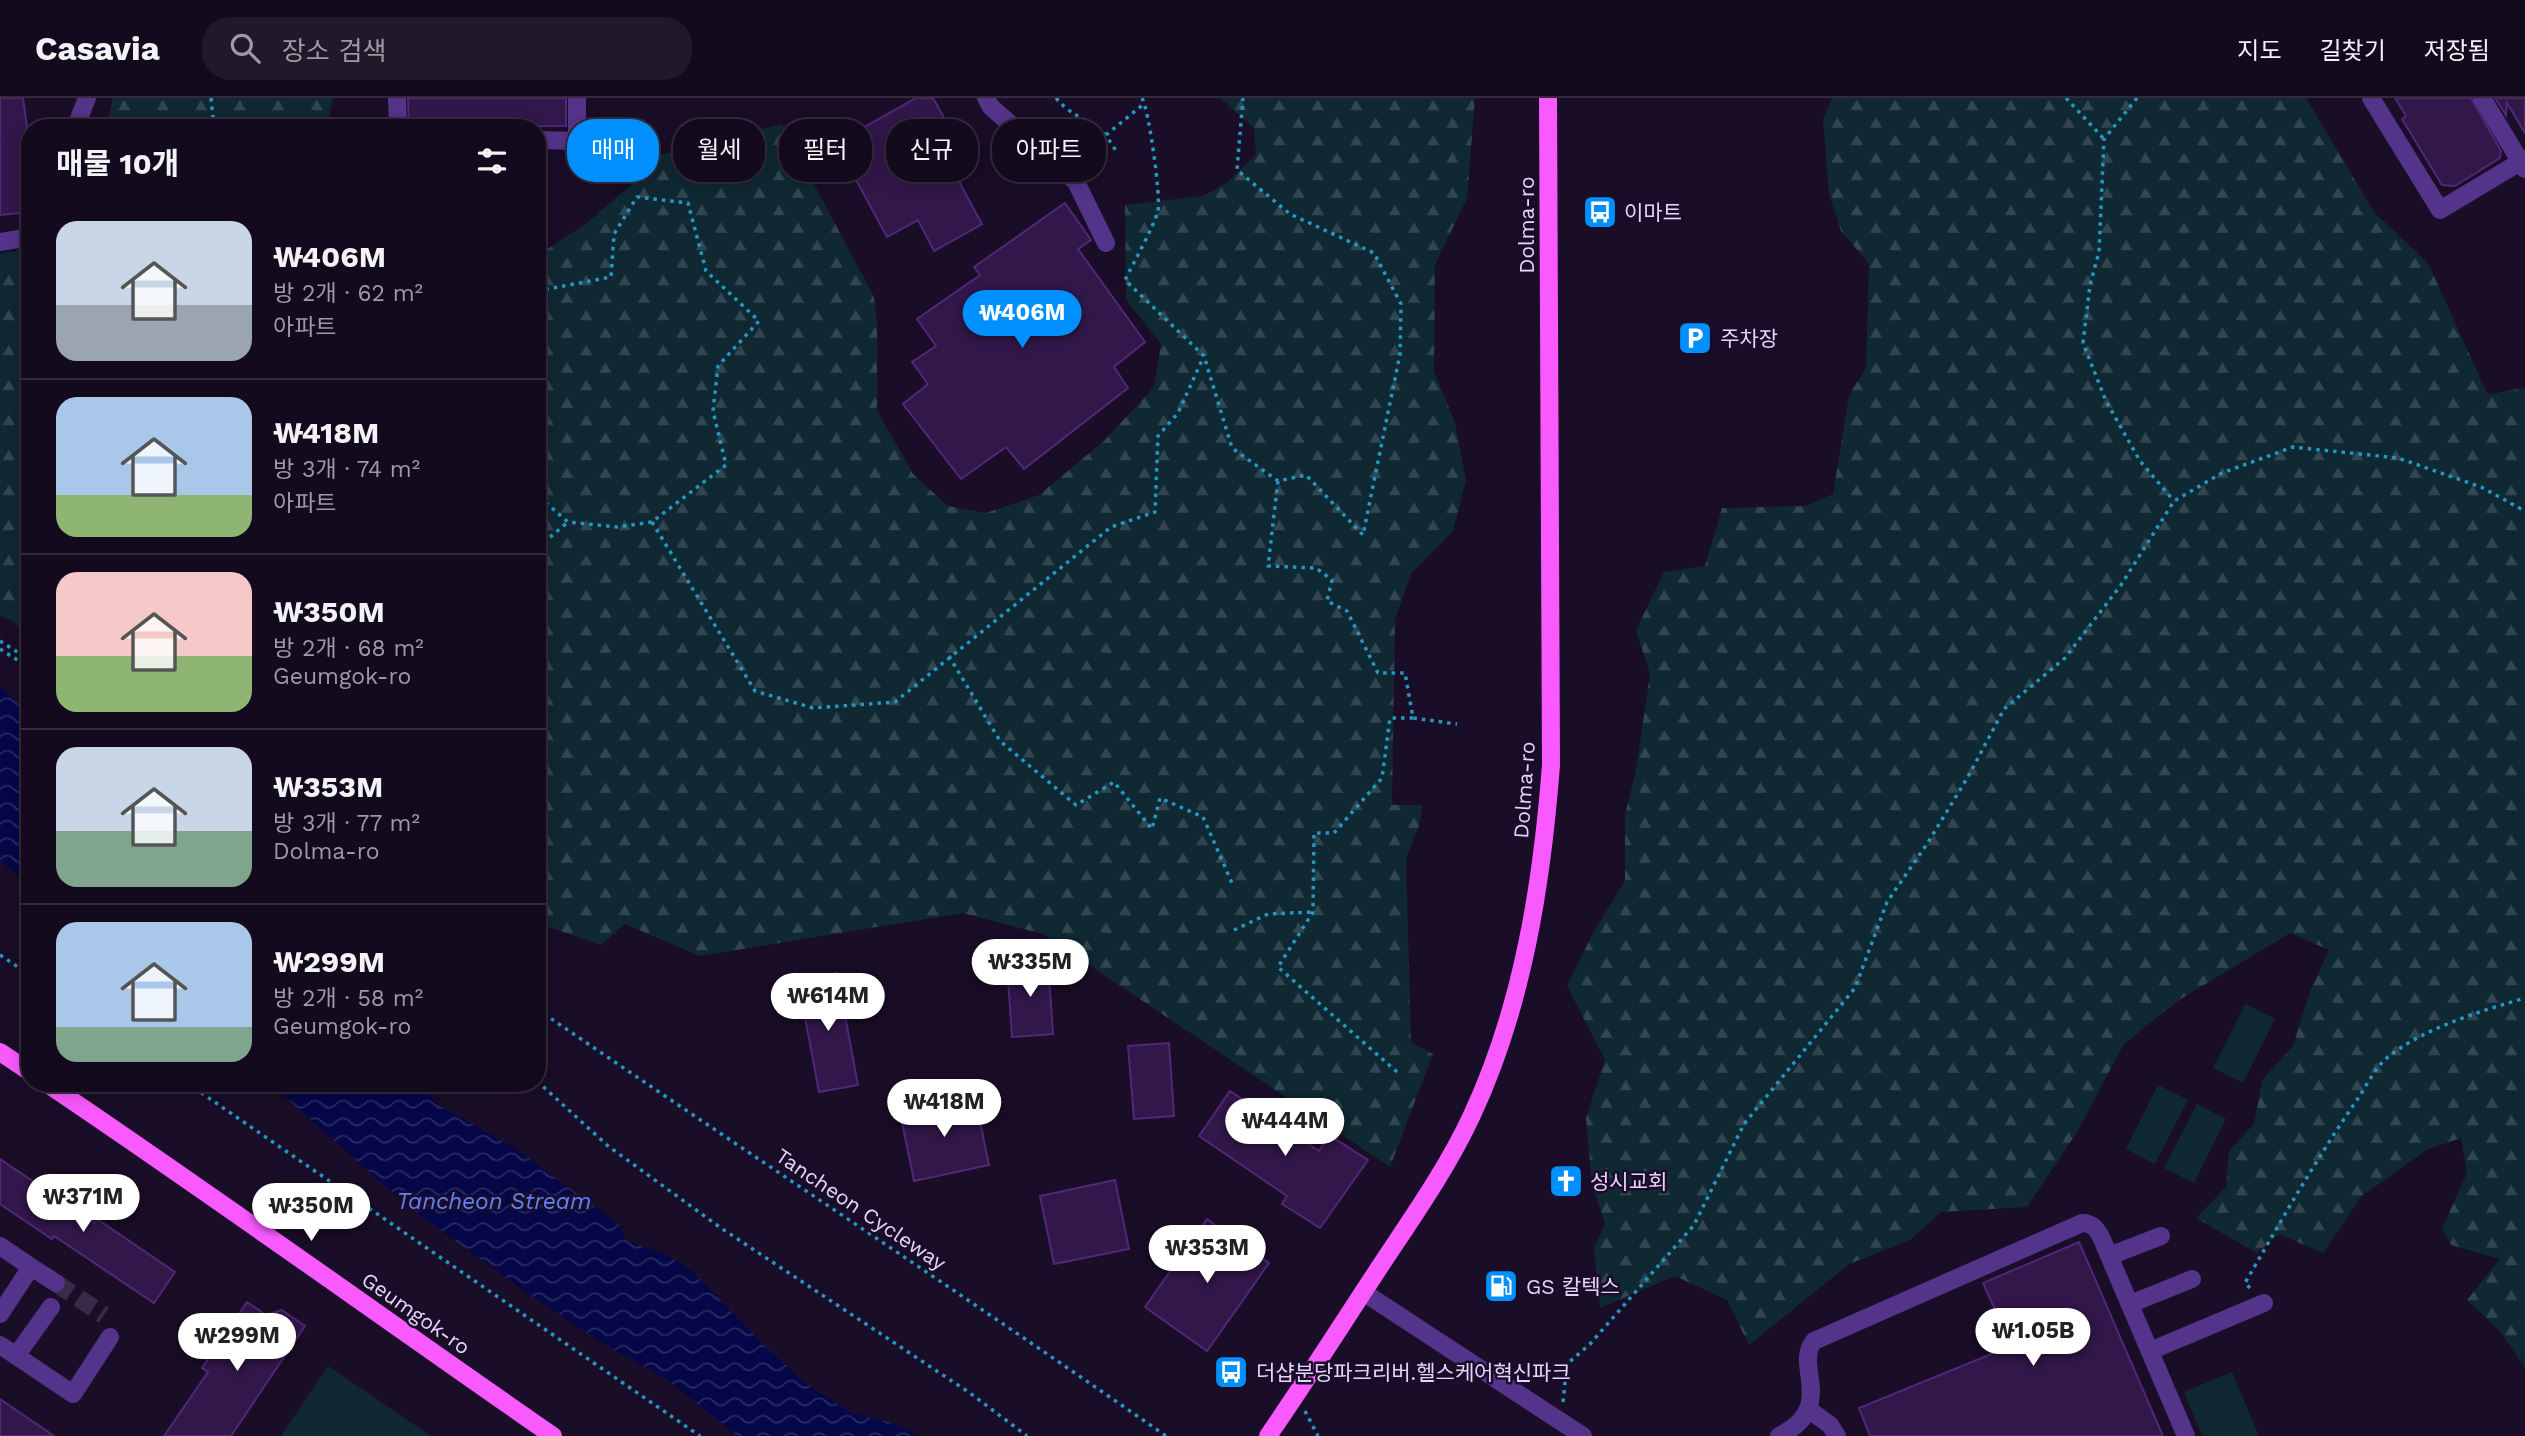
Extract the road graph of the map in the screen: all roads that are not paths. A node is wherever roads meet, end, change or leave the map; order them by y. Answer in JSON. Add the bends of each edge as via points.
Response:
{"nodes":[{"id":1,"x":87,"y":98,"type":"edge"},
{"id":2,"x":397,"y":98,"type":"edge"},
{"id":3,"x":577,"y":98,"type":"edge"},
{"id":4,"x":986,"y":98,"type":"edge"},
{"id":5,"x":1548,"y":98,"type":"edge"},
{"id":6,"x":2482,"y":98,"type":"edge"},
{"id":7,"x":2372,"y":99,"type":"edge"},
{"id":8,"x":79,"y":119,"type":"edge"},
{"id":9,"x":398,"y":119,"type":"edge"},
{"id":10,"x":546,"y":140,"type":"edge"},
{"id":11,"x":2524,"y":163,"type":"edge"},
{"id":12,"x":21,"y":238,"type":"edge"},
{"id":13,"x":0,"y":242,"type":"edge"},
{"id":14,"x":1106,"y":243,"type":"dead end"},
{"id":15,"x":0,"y":1052,"type":"edge"},
{"id":16,"x":21,"y":1066,"type":"edge"},
{"id":17,"x":59,"y":1092,"type":"edge"},
{"id":18,"x":2161,"y":1236,"type":"dead end"},
{"id":19,"x":0,"y":1245,"type":"edge"},
{"id":20,"x":2109,"y":1256,"type":"junction"},
{"id":21,"x":31,"y":1267,"type":"junction"},
{"id":22,"x":2192,"y":1279,"type":"dead end"},
{"id":23,"x":55,"y":1283,"type":"tunnel mouth"},
{"id":24,"x":7,"y":1290,"type":"edge"},
{"id":25,"x":1363,"y":1292,"type":"junction"},
{"id":26,"x":2264,"y":1303,"type":"road end"},
{"id":27,"x":2130,"y":1304,"type":"junction"},
{"id":28,"x":51,"y":1307,"type":"dead end"},
{"id":29,"x":0,"y":1314,"type":"edge"},
{"id":30,"x":110,"y":1337,"type":"dead end"},
{"id":31,"x":0,"y":1345,"type":"edge"},
{"id":32,"x":2150,"y":1351,"type":"junction"},
{"id":33,"x":16,"y":1356,"type":"junction"},
{"id":34,"x":1808,"y":1409,"type":"junction"},
{"id":35,"x":553,"y":1436,"type":"edge"},
{"id":36,"x":1268,"y":1436,"type":"edge"},
{"id":37,"x":1583,"y":1436,"type":"edge"},
{"id":38,"x":1779,"y":1436,"type":"edge"},
{"id":39,"x":1837,"y":1436,"type":"edge"},
{"id":40,"x":2186,"y":1436,"type":"edge"}],
"edges":[{"from":1,"to":8,"type":"street"},
{"from":2,"to":9,"type":"street"},
{"from":3,"to":10,"type":"street","via":[[577,141]]},
{"from":4,"to":14,"type":"street","via":[[1076,182]]},
{"from":5,"to":25,"type":"main road","name":"Dolma-ro","via":[[1551,765],[1541,863],[1514,1000],[1473,1113],[1446,1167]]},
{"from":6,"to":11,"type":"street"},
{"from":7,"to":11,"type":"street","via":[[2440,210]]},
{"from":12,"to":13,"type":"street"},
{"from":15,"to":16,"type":"main road"},
{"from":17,"to":35,"type":"main road","name":"Geumgok-ro"},
{"from":18,"to":20,"type":"street"},
{"from":19,"to":21,"type":"street"},
{"from":20,"to":27,"type":"street"},
{"from":20,"to":34,"type":"street","via":[[2097,1228],[2082,1223],[1814,1341],[1807,1348],[1812,1391]]},
{"from":21,"to":23,"type":"street"},
{"from":21,"to":24,"type":"street"},
{"from":22,"to":27,"type":"street"},
{"from":24,"to":29,"type":"street"},
{"from":25,"to":36,"type":"main road","name":"Dolma-ro"},
{"from":25,"to":37,"type":"street"},
{"from":26,"to":32,"type":"street"},
{"from":27,"to":32,"type":"street"},
{"from":28,"to":33,"type":"street"},
{"from":30,"to":33,"type":"street","via":[[73,1394]]},
{"from":31,"to":33,"type":"street"},
{"from":32,"to":40,"type":"street"},
{"from":34,"to":38,"type":"street"},
{"from":34,"to":39,"type":"street"}]}
